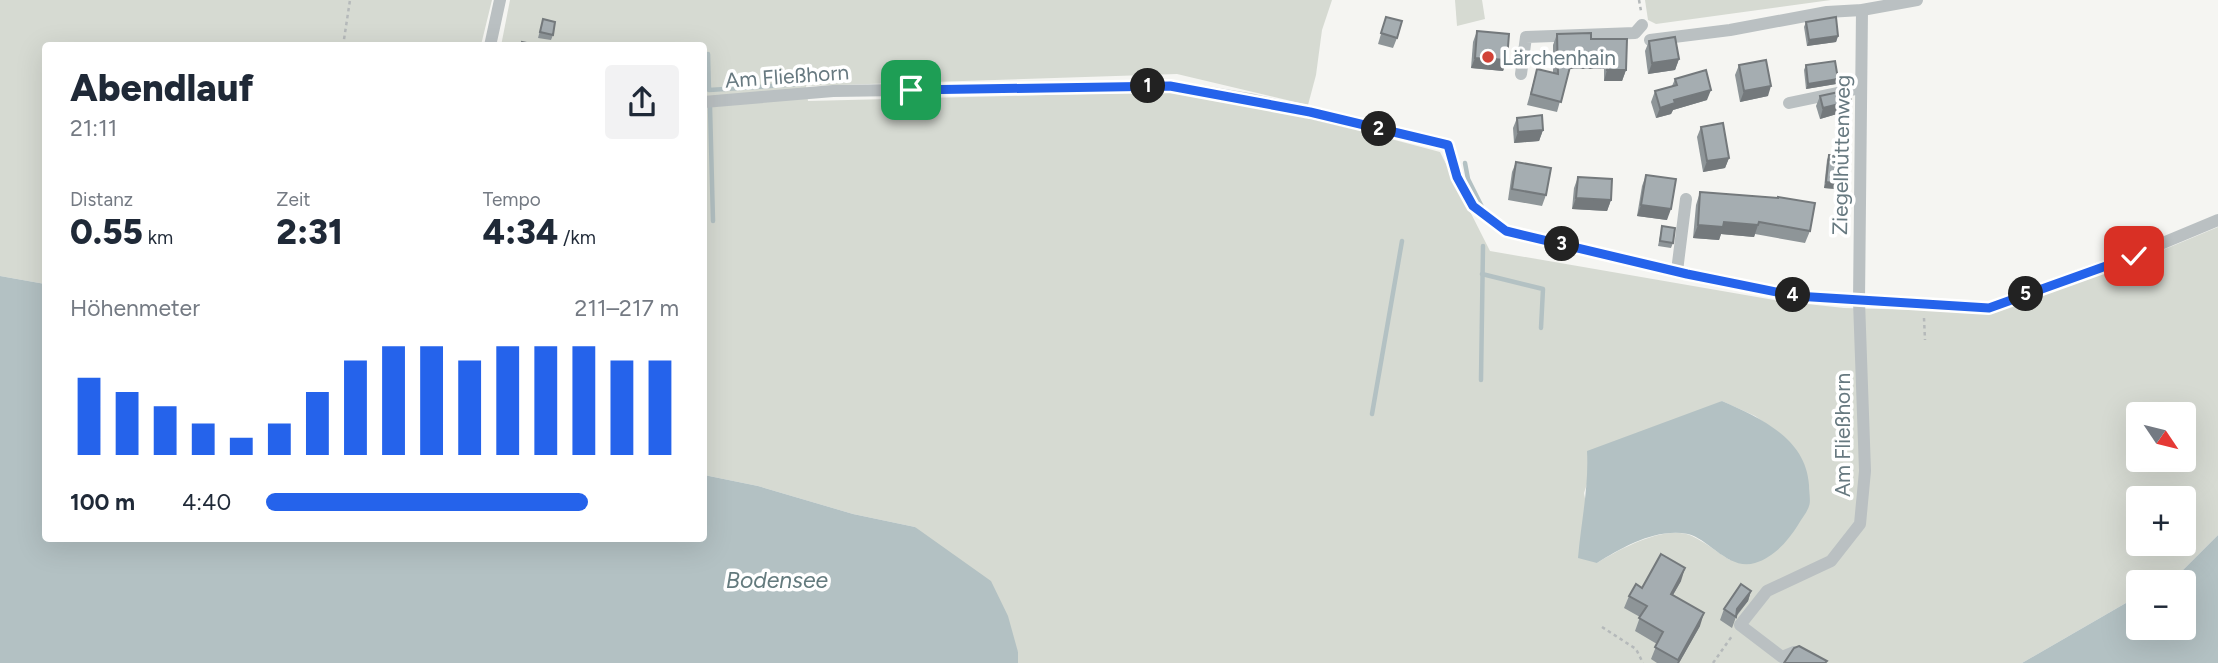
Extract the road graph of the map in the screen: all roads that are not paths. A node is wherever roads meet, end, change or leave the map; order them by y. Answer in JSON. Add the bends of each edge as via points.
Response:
{"nodes":[{"id":1,"x":500,"y":0,"type":"edge"},
{"id":2,"x":1917,"y":0,"type":"edge"},
{"id":3,"x":1862,"y":10,"type":"junction"},
{"id":4,"x":1642,"y":25,"type":"dead end"},
{"id":5,"x":1650,"y":40,"type":"edge"},
{"id":6,"x":491,"y":42,"type":"edge"},
{"id":7,"x":1521,"y":74,"type":"dead end"},
{"id":8,"x":1861,"y":88,"type":"junction"},
{"id":9,"x":707,"y":102,"type":"edge"},
{"id":10,"x":1789,"y":103,"type":"dead end"},
{"id":11,"x":1686,"y":199,"type":"dead end"},
{"id":12,"x":2218,"y":220,"type":"edge"},
{"id":13,"x":1677,"y":271,"type":"junction"},
{"id":14,"x":1859,"y":301,"type":"junction"},
{"id":15,"x":1814,"y":663,"type":"edge"}],
"edges":[{"from":1,"to":6,"type":"street"},
{"from":2,"to":3,"type":"street"},
{"from":3,"to":5,"type":"street"},
{"from":3,"to":8,"type":"street","name":"Ziegelhüttenweg"},
{"from":4,"to":7,"type":"street","via":[[1635,33],[1526,37]]},
{"from":8,"to":10,"type":"street"},
{"from":8,"to":14,"type":"street","name":"Ziegelhüttenweg"},
{"from":9,"to":13,"type":"street","name":"Am Fließhorn","via":[[832,91],[1170,86],[1242,98],[1448,145],[1457,177],[1473,206],[1506,231]]},
{"from":11,"to":13,"type":"street"},
{"from":12,"to":14,"type":"street","name":"Am Fließhorn","via":[[1989,308]]},
{"from":13,"to":14,"type":"street","name":"Am Fließhorn","via":[[1796,296]]},
{"from":14,"to":15,"type":"street","name":"Am Fließhorn","via":[[1865,471],[1860,524],[1831,561],[1767,591],[1740,625],[1782,657],[1794,652]]}]}
